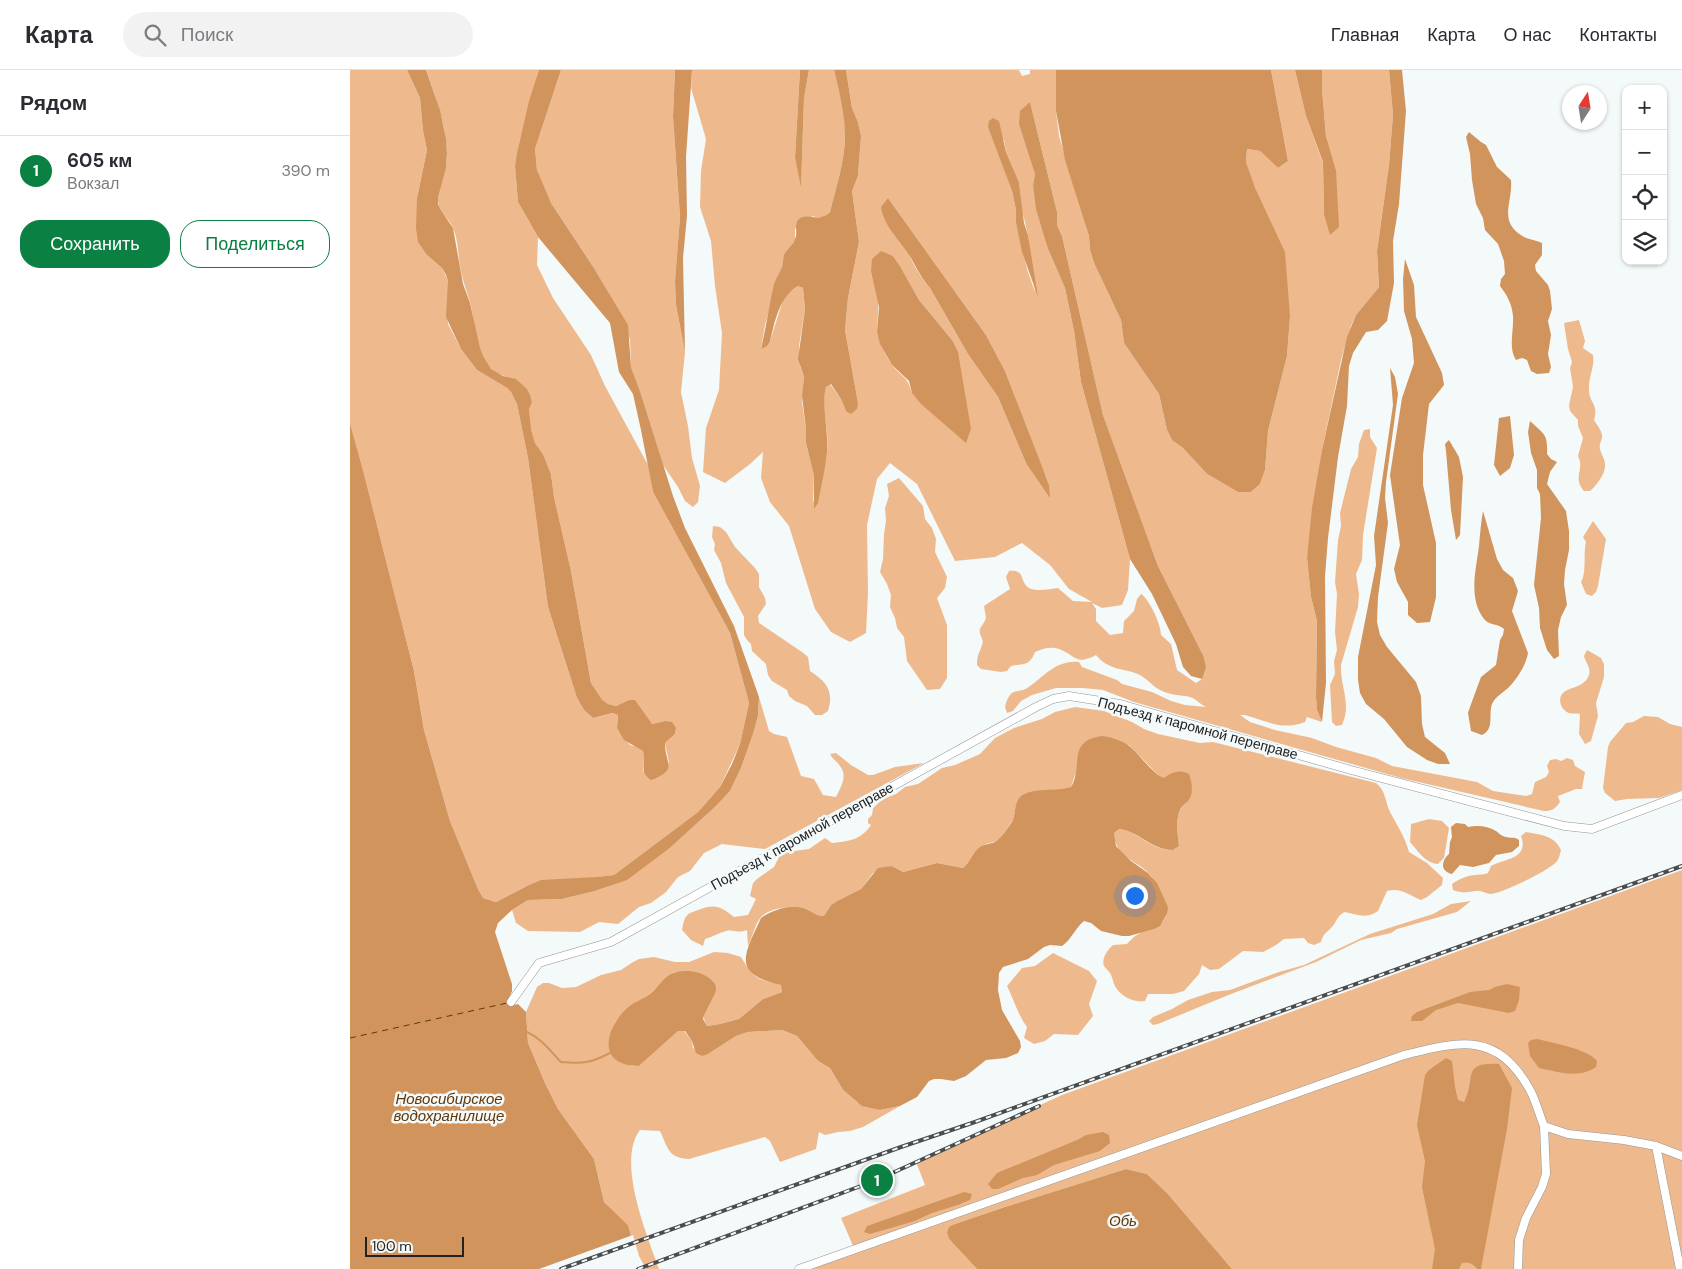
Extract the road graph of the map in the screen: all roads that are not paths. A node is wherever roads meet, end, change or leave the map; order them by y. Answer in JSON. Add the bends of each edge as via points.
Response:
{"nodes":[{"id":1,"x":1682,"y":795,"type":"edge"},
{"id":2,"x":511,"y":1002,"type":"dead end"},
{"id":3,"x":1544,"y":1126,"type":"junction"},
{"id":4,"x":1656,"y":1146,"type":"junction"},
{"id":5,"x":1682,"y":1156,"type":"edge"},
{"id":6,"x":799,"y":1269,"type":"edge"},
{"id":7,"x":1518,"y":1269,"type":"edge"},
{"id":8,"x":1680,"y":1269,"type":"edge"}],
"edges":[{"from":1,"to":2,"type":"street","name":"Подъезд к паромной переправе","via":[[1592,829],[1564,826],[1120,704],[1069,696],[1036,707],[611,942],[539,963]]},
{"from":3,"to":4,"type":"street","via":[[1568,1134]]},
{"from":3,"to":6,"type":"street","via":[[1530,1091],[1506,1059],[1483,1046],[1438,1046],[1404,1055]]},
{"from":3,"to":7,"type":"street","via":[[1546,1174],[1519,1240]]},
{"from":4,"to":5,"type":"street"},
{"from":4,"to":8,"type":"street"}]}
